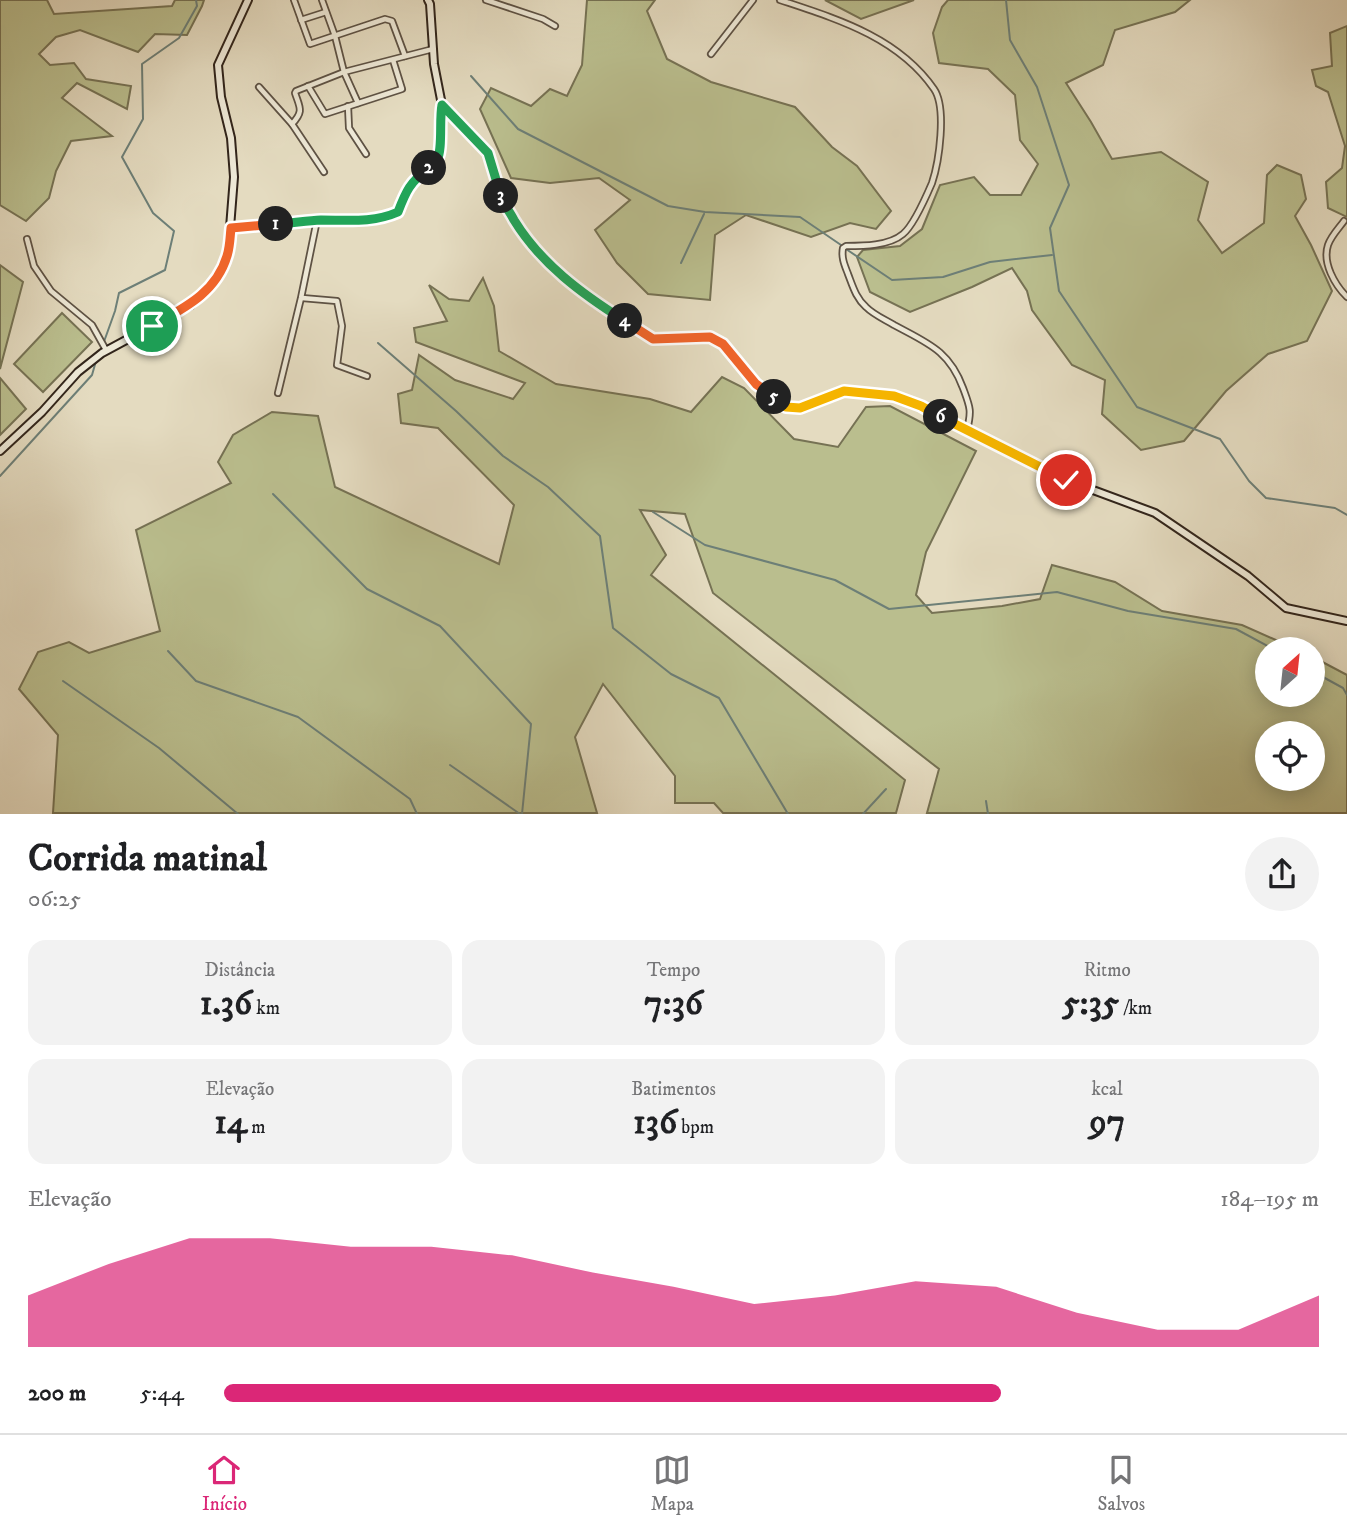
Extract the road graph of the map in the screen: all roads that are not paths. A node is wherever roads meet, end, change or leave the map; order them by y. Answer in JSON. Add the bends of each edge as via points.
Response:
{"nodes":[{"id":1,"x":248,"y":0,"type":"edge"},
{"id":2,"x":295,"y":0,"type":"edge"},
{"id":3,"x":322,"y":0,"type":"edge"},
{"id":4,"x":428,"y":0,"type":"edge"},
{"id":5,"x":486,"y":0,"type":"edge"},
{"id":6,"x":753,"y":0,"type":"edge"},
{"id":7,"x":780,"y":0,"type":"edge"},
{"id":8,"x":326,"y":12,"type":"junction"},
{"id":9,"x":301,"y":20,"type":"junction"},
{"id":10,"x":555,"y":26,"type":"dead end"},
{"id":11,"x":335,"y":36,"type":"junction"},
{"id":12,"x":433,"y":49,"type":"junction"},
{"id":13,"x":711,"y":54,"type":"dead end"},
{"id":14,"x":405,"y":56,"type":"junction"},
{"id":15,"x":393,"y":60,"type":"junction"},
{"id":16,"x":344,"y":72,"type":"junction"},
{"id":17,"x":309,"y":86,"type":"junction"},
{"id":18,"x":259,"y":87,"type":"dead end"},
{"id":19,"x":358,"y":103,"type":"junction"},
{"id":20,"x":442,"y":105,"type":"junction"},
{"id":21,"x":348,"y":106,"type":"junction"},
{"id":22,"x":292,"y":124,"type":"junction"},
{"id":23,"x":366,"y":154,"type":"dead end"},
{"id":24,"x":324,"y":172,"type":"dead end"},
{"id":25,"x":317,"y":220,"type":"junction"},
{"id":26,"x":1344,"y":221,"type":"dead end"},
{"id":27,"x":231,"y":228,"type":"junction"},
{"id":28,"x":27,"y":239,"type":"dead end"},
{"id":29,"x":1347,"y":297,"type":"edge"},
{"id":30,"x":301,"y":298,"type":"junction"},
{"id":31,"x":104,"y":352,"type":"junction"},
{"id":32,"x":367,"y":376,"type":"dead end"},
{"id":33,"x":278,"y":393,"type":"dead end"},
{"id":34,"x":966,"y":430,"type":"junction"},
{"id":35,"x":0,"y":451,"type":"edge"},
{"id":36,"x":1347,"y":621,"type":"edge"}],
"edges":[{"from":1,"to":27,"type":"street","via":[[218,65],[231,138]]},
{"from":2,"to":9,"type":"street"},
{"from":3,"to":8,"type":"street"},
{"from":4,"to":12,"type":"street"},
{"from":5,"to":10,"type":"street"},
{"from":6,"to":13,"type":"street"},
{"from":7,"to":34,"type":"street","via":[[896,48],[936,92],[940,103],[938,154],[932,182],[913,221],[901,236],[870,246],[846,246],[842,257],[864,306],[939,350],[952,364],[970,408]]},
{"from":8,"to":9,"type":"street"},
{"from":8,"to":11,"type":"street"},
{"from":9,"to":11,"type":"street","via":[[310,44]]},
{"from":11,"to":14,"type":"street","via":[[389,19]]},
{"from":11,"to":16,"type":"street"},
{"from":12,"to":14,"type":"street"},
{"from":12,"to":20,"type":"street"},
{"from":14,"to":15,"type":"street"},
{"from":15,"to":16,"type":"street"},
{"from":15,"to":19,"type":"street","via":[[402,89]]},
{"from":16,"to":17,"type":"street"},
{"from":16,"to":19,"type":"street"},
{"from":17,"to":21,"type":"street","via":[[325,114]]},
{"from":17,"to":22,"type":"street","via":[[295,92],[301,112]]},
{"from":18,"to":22,"type":"street"},
{"from":19,"to":21,"type":"street"},
{"from":20,"to":25,"type":"street","via":[[437,162],[415,178],[398,212],[365,221]]},
{"from":20,"to":34,"type":"street","via":[[488,153],[503,201],[524,236],[551,267],[595,303],[653,339],[710,337],[723,344],[756,384],[786,407],[800,408],[844,391],[894,396]]},
{"from":21,"to":23,"type":"street","via":[[349,128]]},
{"from":22,"to":24,"type":"street"},
{"from":25,"to":27,"type":"street"},
{"from":25,"to":30,"type":"street"},
{"from":26,"to":29,"type":"street","via":[[1329,242],[1327,257],[1338,288]]},
{"from":27,"to":31,"type":"street","via":[[224,265],[205,292],[191,305]]},
{"from":28,"to":31,"type":"street","via":[[39,274],[51,291],[92,325]]},
{"from":30,"to":32,"type":"street","via":[[337,301],[342,326],[337,365]]},
{"from":30,"to":33,"type":"street"},
{"from":31,"to":35,"type":"street"},
{"from":34,"to":36,"type":"street","via":[[1066,480],[1155,513],[1248,576],[1286,608]]}]}
